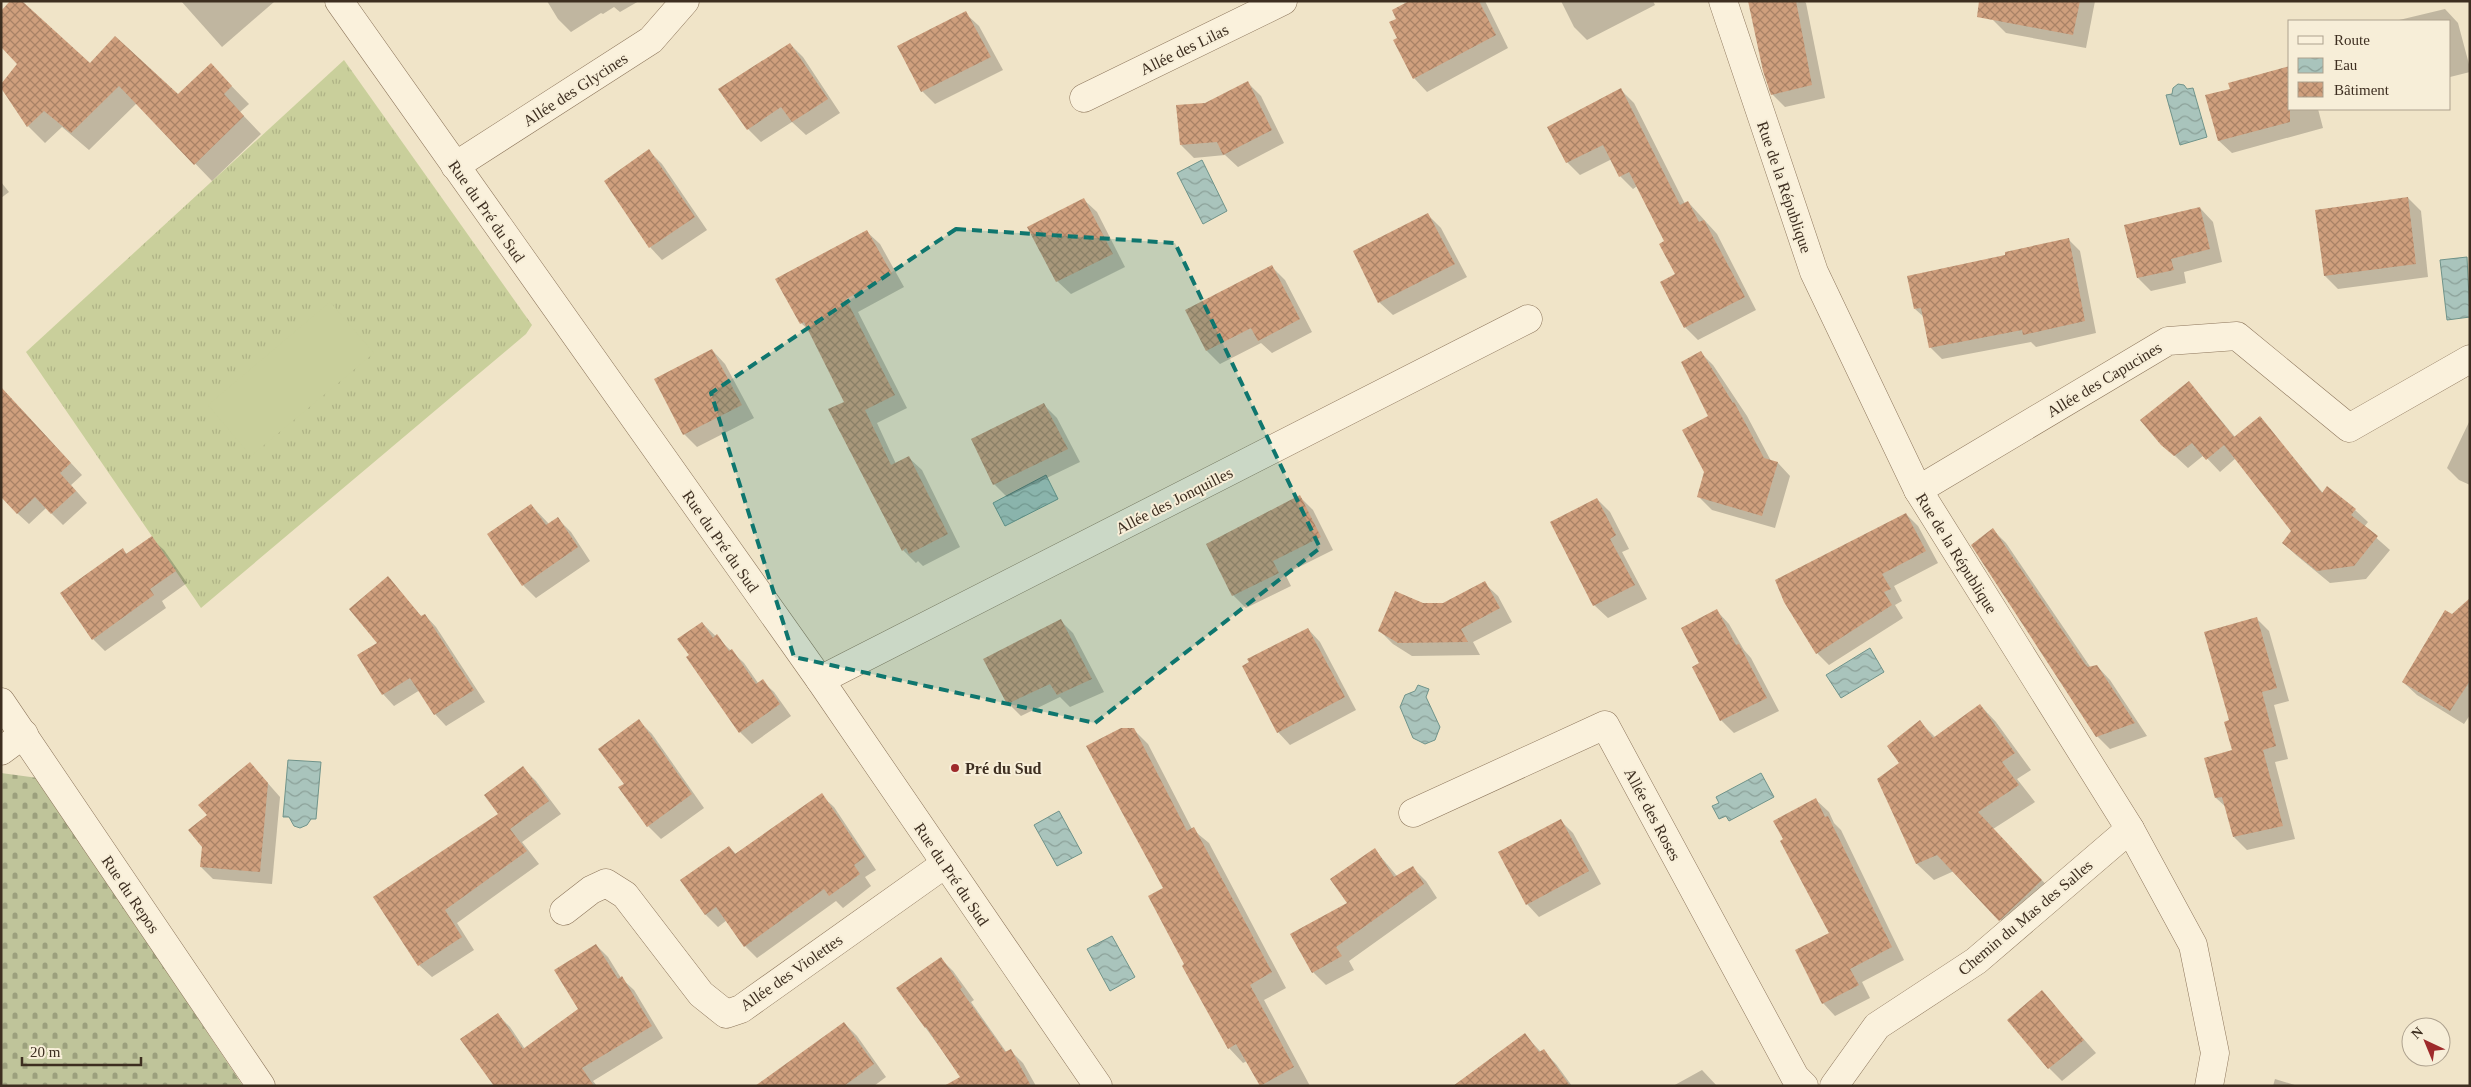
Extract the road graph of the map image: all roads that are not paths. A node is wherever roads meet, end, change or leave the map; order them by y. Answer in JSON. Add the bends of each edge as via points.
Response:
{"nodes":[{"id":1,"x":339,"y":1,"type":"edge"},
{"id":2,"x":685,"y":1,"type":"edge"},
{"id":3,"x":1283,"y":1,"type":"edge"},
{"id":4,"x":1722,"y":1,"type":"edge"},
{"id":5,"x":1084,"y":98,"type":"dead end"},
{"id":6,"x":455,"y":166,"type":"junction"},
{"id":7,"x":1528,"y":319,"type":"dead end"},
{"id":8,"x":2470,"y":358,"type":"edge"},
{"id":9,"x":1918,"y":490,"type":"junction"},
{"id":10,"x":820,"y":680,"type":"junction"},
{"id":11,"x":1,"y":702,"type":"edge"},
{"id":12,"x":24,"y":734,"type":"junction"},
{"id":13,"x":1,"y":751,"type":"edge"},
{"id":14,"x":1413,"y":813,"type":"dead end"},
{"id":15,"x":2130,"y":828,"type":"junction"},
{"id":16,"x":945,"y":864,"type":"junction"},
{"id":17,"x":564,"y":911,"type":"dead end"},
{"id":18,"x":261,"y":1086,"type":"edge"},
{"id":19,"x":1098,"y":1086,"type":"edge"},
{"id":20,"x":1804,"y":1086,"type":"edge"},
{"id":21,"x":1834,"y":1086,"type":"edge"},
{"id":22,"x":2209,"y":1086,"type":"edge"}],
"edges":[{"from":1,"to":6,"type":"street","name":"Rue du Pré du Sud"},
{"from":2,"to":6,"type":"street","name":"Allée des Glycines","via":[[651,40]]},
{"from":3,"to":5,"type":"street","name":"Allée des Lilas"},
{"from":4,"to":9,"type":"street","name":"Rue de la République","via":[[1814,272]]},
{"from":6,"to":10,"type":"street","name":"Rue du Pré du Sud"},
{"from":7,"to":10,"type":"street","name":"Allée des Jonquilles"},
{"from":8,"to":9,"type":"street","name":"Allée des Capucines","via":[[2349,428],[2236,336],[2168,341]]},
{"from":9,"to":15,"type":"street","name":"Rue de la République"},
{"from":10,"to":16,"type":"street","name":"Rue du Pré du Sud"},
{"from":11,"to":12,"type":"street","name":"Rue du Repos"},
{"from":12,"to":13,"type":"street"},
{"from":12,"to":18,"type":"street","name":"Rue du Repos"},
{"from":14,"to":20,"type":"street","name":"Allée des Roses","via":[[1605,725],[1795,1077]]},
{"from":15,"to":21,"type":"street","name":"Chemin du Mas des Salles","via":[[1976,962],[1877,1026]]},
{"from":15,"to":22,"type":"street","name":"Rue de la République","via":[[2193,945],[2215,1053]]},
{"from":16,"to":17,"type":"street","name":"Allée des Violettes","via":[[741,1009],[726,1014],[701,994],[625,895],[606,883]]},
{"from":16,"to":19,"type":"street","name":"Rue du Pré du Sud"}]}
